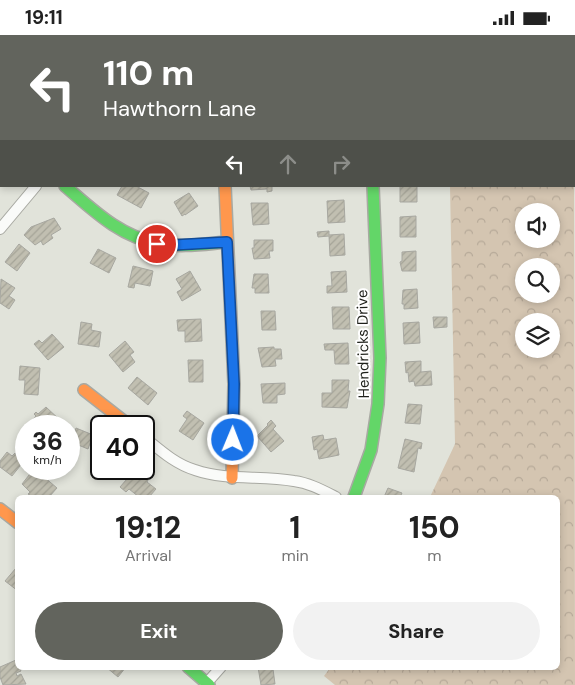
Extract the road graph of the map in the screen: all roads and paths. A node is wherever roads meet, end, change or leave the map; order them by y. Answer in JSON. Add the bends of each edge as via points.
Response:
{"nodes":[{"id":1,"x":35,"y":187,"type":"edge"},
{"id":2,"x":65,"y":187,"type":"edge"},
{"id":3,"x":225,"y":187,"type":"edge"},
{"id":4,"x":373,"y":187,"type":"edge"},
{"id":5,"x":0,"y":229,"type":"edge"},
{"id":6,"x":227,"y":242,"type":"junction"},
{"id":7,"x":84,"y":390,"type":"dead end"},
{"id":8,"x":116,"y":415,"type":"edge"},
{"id":9,"x":155,"y":446,"type":"edge"},
{"id":10,"x":232,"y":478,"type":"junction"},
{"id":11,"x":332,"y":495,"type":"edge"},
{"id":12,"x":355,"y":495,"type":"edge"},
{"id":13,"x":0,"y":509,"type":"edge"},
{"id":14,"x":15,"y":521,"type":"edge"},
{"id":15,"x":191,"y":670,"type":"edge"},
{"id":16,"x":219,"y":670,"type":"edge"},
{"id":17,"x":207,"y":684,"type":"edge"}],
"edges":[{"from":1,"to":5,"type":"street"},
{"from":2,"to":6,"type":"street","via":[[112,225],[140,239],[174,245]]},
{"from":3,"to":6,"type":"street"},
{"from":4,"to":12,"type":"street","name":"Hendricks Drive","via":[[380,403],[369,461]]},
{"from":6,"to":10,"type":"street","via":[[234,384]]},
{"from":7,"to":8,"type":"street"},
{"from":9,"to":10,"type":"street","via":[[193,470]]},
{"from":10,"to":11,"type":"street","via":[[295,481]]},
{"from":13,"to":14,"type":"street"},
{"from":15,"to":17,"type":"street"},
{"from":16,"to":17,"type":"street"}]}
